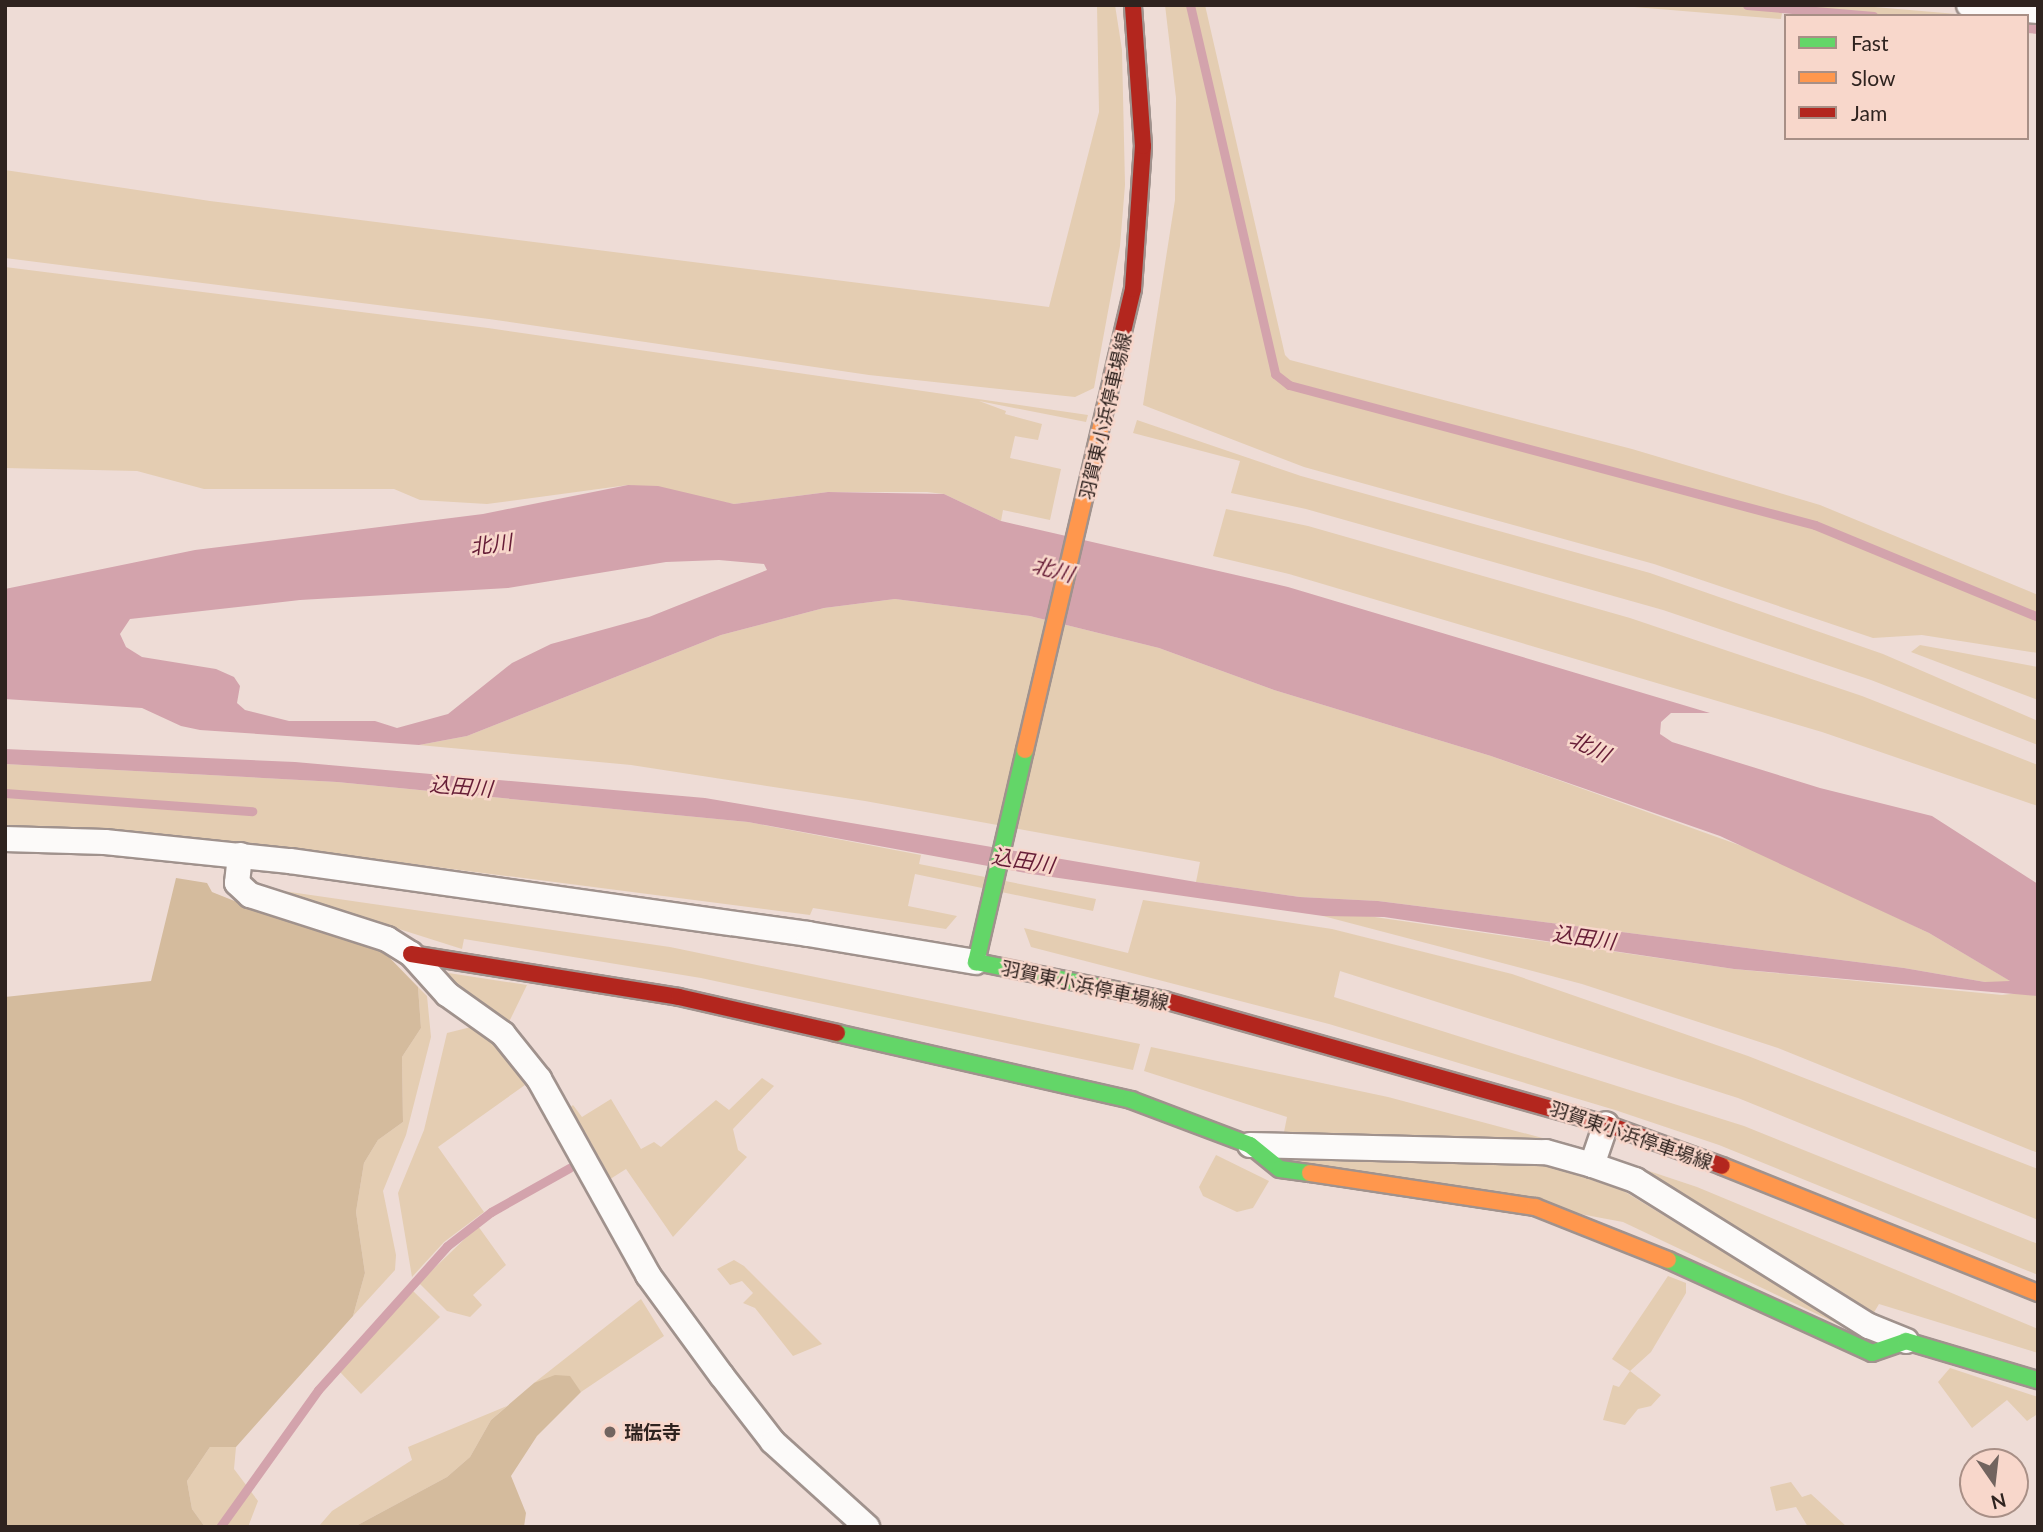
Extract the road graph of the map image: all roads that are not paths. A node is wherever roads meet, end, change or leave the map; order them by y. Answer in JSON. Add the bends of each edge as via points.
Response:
{"nodes":[{"id":1,"x":1133,"y":5,"type":"edge"},
{"id":2,"x":1969,"y":5,"type":"edge"},
{"id":3,"x":2038,"y":11,"type":"edge"},
{"id":4,"x":5,"y":839,"type":"edge"},
{"id":5,"x":240,"y":855,"type":"junction"},
{"id":6,"x":411,"y":954,"type":"junction"},
{"id":7,"x":976,"y":962,"type":"junction"},
{"id":8,"x":1606,"y":1124,"type":"junction"},
{"id":9,"x":1250,"y":1146,"type":"junction"},
{"id":10,"x":1592,"y":1165,"type":"junction"},
{"id":11,"x":2038,"y":1293,"type":"edge"},
{"id":12,"x":1906,"y":1341,"type":"junction"},
{"id":13,"x":2038,"y":1380,"type":"edge"},
{"id":14,"x":867,"y":1527,"type":"edge"}],
"edges":[{"from":1,"to":7,"type":"main road","name":"羽賀東小浜停車場線","via":[[1143,146],[1138,246],[1122,346]]},
{"from":2,"to":3,"type":"street"},
{"from":4,"to":5,"type":"street"},
{"from":5,"to":6,"type":"street","via":[[237,883],[250,895],[387,939]]},
{"from":5,"to":7,"type":"street","via":[[795,932]]},
{"from":6,"to":9,"type":"main road","via":[[679,998],[1030,1076],[1131,1100]]},
{"from":6,"to":14,"type":"street","via":[[447,994],[503,1034],[555,1107],[648,1275],[714,1365],[773,1442]]},
{"from":7,"to":8,"type":"main road","name":"羽賀東小浜停車場線","via":[[1190,1007]]},
{"from":8,"to":10,"type":"street"},
{"from":8,"to":11,"type":"main road","name":"羽賀東小浜停車場線","via":[[1741,1173]]},
{"from":9,"to":10,"type":"street","via":[[1546,1153]]},
{"from":9,"to":12,"type":"main road","via":[[1280,1170],[1535,1207],[1617,1236],[1872,1353]]},
{"from":10,"to":12,"type":"street","via":[[1634,1180],[1869,1326]]},
{"from":12,"to":13,"type":"main road"}]}
